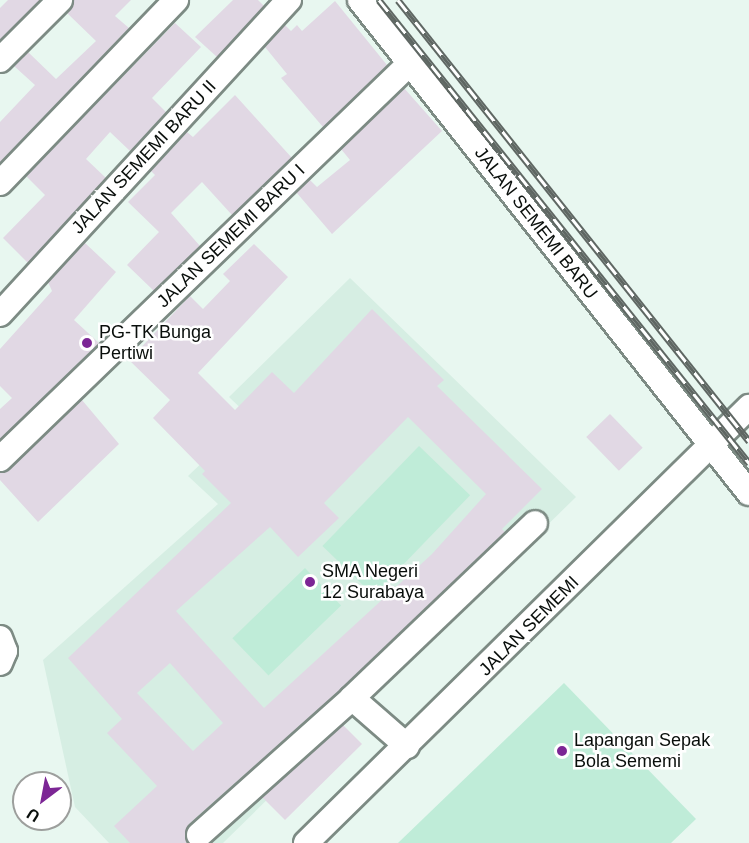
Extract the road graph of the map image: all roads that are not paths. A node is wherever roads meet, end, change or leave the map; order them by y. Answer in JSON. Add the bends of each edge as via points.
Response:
{"nodes":[{"id":1,"x":60,"y":0,"type":"edge"},
{"id":2,"x":176,"y":0,"type":"edge"},
{"id":3,"x":289,"y":0,"type":"edge"},
{"id":4,"x":360,"y":0,"type":"edge"},
{"id":5,"x":0,"y":60,"type":"edge"},
{"id":6,"x":410,"y":63,"type":"junction"},
{"id":7,"x":0,"y":183,"type":"edge"},
{"id":8,"x":0,"y":314,"type":"edge"},
{"id":9,"x":749,"y":407,"type":"edge"},
{"id":10,"x":711,"y":446,"type":"junction"},
{"id":11,"x":0,"y":459,"type":"edge"},
{"id":12,"x":749,"y":493,"type":"edge"},
{"id":13,"x":535,"y":524,"type":"dead end"},
{"id":14,"x":0,"y":638,"type":"edge"},
{"id":15,"x":0,"y":663,"type":"edge"},
{"id":16,"x":352,"y":698,"type":"junction"},
{"id":17,"x":408,"y":746,"type":"junction"},
{"id":18,"x":199,"y":835,"type":"dead end"},
{"id":19,"x":306,"y":843,"type":"edge"}],
"edges":[{"from":1,"to":5,"type":"street"},
{"from":2,"to":7,"type":"street"},
{"from":3,"to":8,"type":"street","name":"JALAN SEMEMI BARU II"},
{"from":4,"to":6,"type":"street","name":"JALAN SEMEMI BARU"},
{"from":6,"to":10,"type":"street","name":"JALAN SEMEMI BARU"},
{"from":6,"to":11,"type":"street","name":"JALAN SEMEMI BARU I"},
{"from":9,"to":10,"type":"street","name":"JALAN SEMEMI"},
{"from":10,"to":12,"type":"street","name":"JALAN SEMEMI BARU"},
{"from":10,"to":17,"type":"street","name":"JALAN SEMEMI"},
{"from":13,"to":16,"type":"street"},
{"from":14,"to":15,"type":"street","via":[[5,651]]},
{"from":16,"to":17,"type":"street"},
{"from":16,"to":18,"type":"street"},
{"from":17,"to":19,"type":"street","name":"JALAN SEMEMI"}]}
